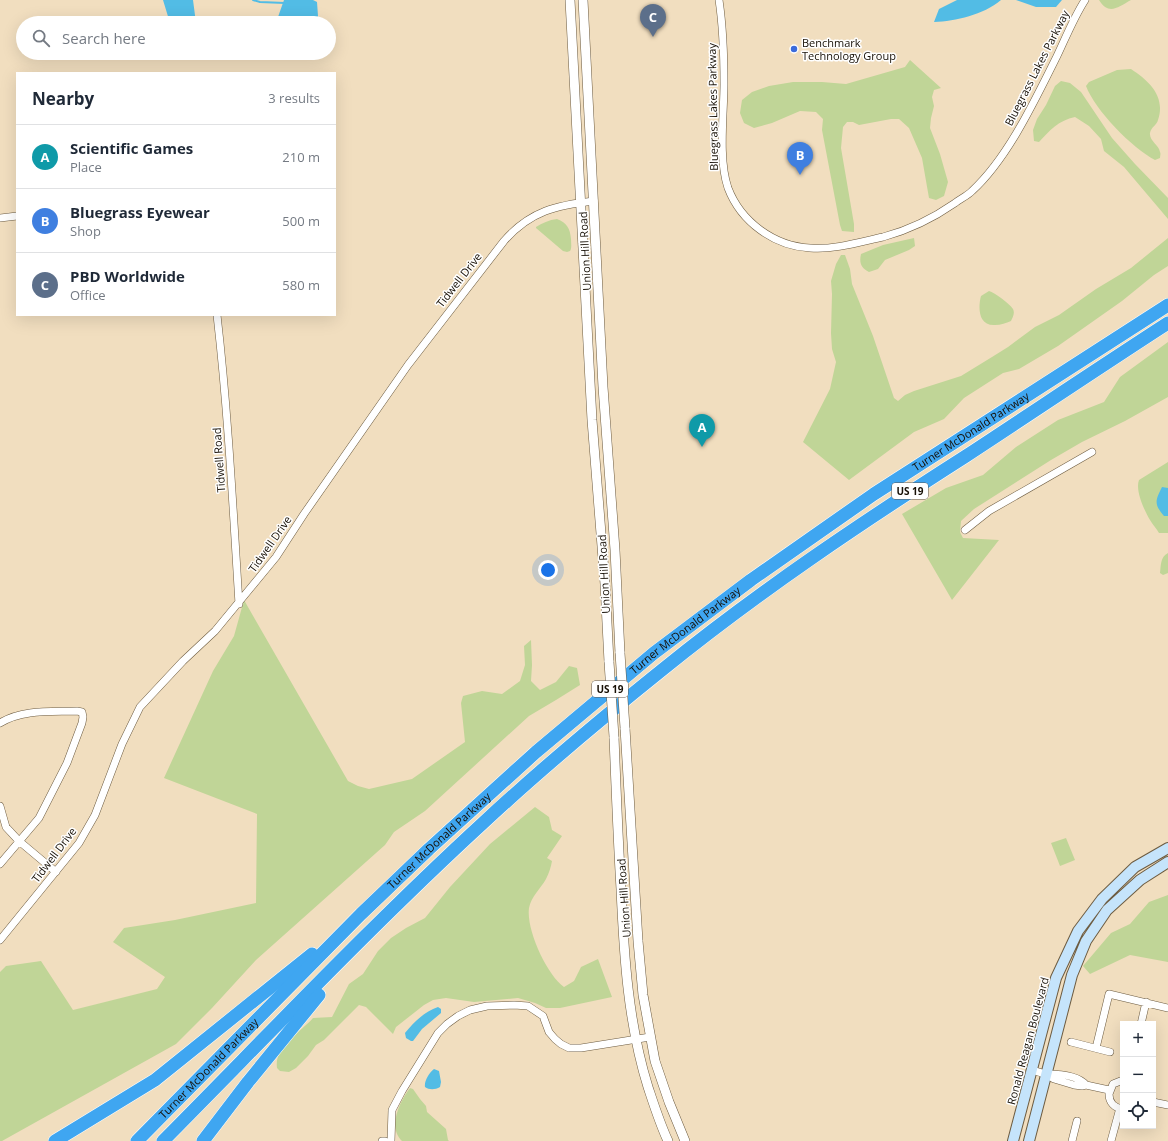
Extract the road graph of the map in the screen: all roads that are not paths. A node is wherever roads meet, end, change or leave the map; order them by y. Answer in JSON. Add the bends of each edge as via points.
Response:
{"nodes":[{"id":1,"x":570,"y":0,"type":"edge"},
{"id":2,"x":583,"y":0,"type":"edge"},
{"id":3,"x":719,"y":0,"type":"edge"},
{"id":4,"x":1085,"y":0,"type":"edge"},
{"id":5,"x":594,"y":201,"type":"junction"},
{"id":6,"x":580,"y":203,"type":"junction"},
{"id":7,"x":16,"y":216,"type":"edge"},
{"id":8,"x":0,"y":218,"type":"edge"},
{"id":9,"x":1168,"y":305,"type":"edge"},
{"id":10,"x":217,"y":316,"type":"edge"},
{"id":11,"x":1168,"y":323,"type":"edge"},
{"id":12,"x":1092,"y":452,"type":"dead end"},
{"id":13,"x":965,"y":530,"type":"dead end"},
{"id":14,"x":239,"y":604,"type":"junction"},
{"id":15,"x":0,"y":723,"type":"edge"},
{"id":16,"x":0,"y":806,"type":"edge"},
{"id":17,"x":19,"y":841,"type":"junction"},
{"id":18,"x":1168,"y":848,"type":"edge"},
{"id":19,"x":1168,"y":862,"type":"edge"},
{"id":20,"x":0,"y":864,"type":"edge"},
{"id":21,"x":56,"y":872,"type":"junction"},
{"id":22,"x":361,"y":914,"type":"junction"},
{"id":23,"x":367,"y":935,"type":"junction"},
{"id":24,"x":0,"y":940,"type":"edge"},
{"id":25,"x":1146,"y":1002,"type":"junction"},
{"id":26,"x":1168,"y":1008,"type":"edge"},
{"id":27,"x":1142,"y":1021,"type":"edge"},
{"id":28,"x":650,"y":1037,"type":"junction"},
{"id":29,"x":636,"y":1039,"type":"junction"},
{"id":30,"x":1071,"y":1042,"type":"dead end"},
{"id":31,"x":1096,"y":1048,"type":"junction"},
{"id":32,"x":1110,"y":1052,"type":"dead end"},
{"id":33,"x":1032,"y":1070,"type":"junction"},
{"id":34,"x":1046,"y":1074,"type":"junction"},
{"id":35,"x":1120,"y":1081,"type":"edge"},
{"id":36,"x":1109,"y":1090,"type":"junction"},
{"id":37,"x":1156,"y":1103,"type":"edge"},
{"id":38,"x":1168,"y":1105,"type":"edge"},
{"id":39,"x":1120,"y":1108,"type":"edge"},
{"id":40,"x":1120,"y":1111,"type":"edge"},
{"id":41,"x":1077,"y":1121,"type":"dead end"},
{"id":42,"x":55,"y":1141,"type":"edge"},
{"id":43,"x":137,"y":1141,"type":"edge"},
{"id":44,"x":163,"y":1141,"type":"edge"},
{"id":45,"x":203,"y":1141,"type":"edge"},
{"id":46,"x":390,"y":1141,"type":"edge"},
{"id":47,"x":668,"y":1141,"type":"edge"},
{"id":48,"x":685,"y":1141,"type":"edge"},
{"id":49,"x":1014,"y":1141,"type":"edge"},
{"id":50,"x":1029,"y":1141,"type":"edge"},
{"id":51,"x":1072,"y":1141,"type":"edge"},
{"id":52,"x":1111,"y":1141,"type":"edge"}],
"edges":[{"from":1,"to":6,"type":"street","name":"Union Hill Road"},
{"from":2,"to":5,"type":"street","name":"Union Hill Road"},
{"from":3,"to":4,"type":"street","name":"Bluegrass Lakes Parkway","via":[[724,82],[723,158],[728,188],[741,211],[762,232],[789,244],[824,248],[863,242],[905,230],[938,215],[971,192],[1008,146]]},
{"from":5,"to":6,"type":"street","name":"Tidwell Drive"},
{"from":5,"to":28,"type":"street","name":"Union Hill Road","bridge":true,"via":[[603,387],[638,940]]},
{"from":6,"to":14,"type":"street","name":"Tidwell Drive","via":[[560,206],[534,216],[521,224],[504,241],[408,366],[276,557]]},
{"from":6,"to":29,"type":"street","name":"Union Hill Road","bridge":true,"via":[[592,428],[614,737],[623,935],[629,1005]]},
{"from":7,"to":8,"type":"street"},
{"from":9,"to":22,"type":"highway","name":"Turner McDonald Parkway","number":"US 19","via":[[874,494],[792,550],[654,653],[531,756]]},
{"from":10,"to":14,"type":"street","name":"Tidwell Road","via":[[223,366]]},
{"from":11,"to":23,"type":"highway","name":"Turner McDonald Parkway","number":"US 19","via":[[869,519],[708,634],[511,798]]},
{"from":12,"to":13,"type":"street","via":[[989,511]]},
{"from":14,"to":21,"type":"street","name":"Tidwell Drive","via":[[140,707],[122,744],[95,815],[79,843]]},
{"from":15,"to":17,"type":"street","via":[[7,718],[23,714],[82,712],[82,723],[67,763],[39,818]]},
{"from":16,"to":17,"type":"street","via":[[6,827]]},
{"from":17,"to":20,"type":"street"},
{"from":17,"to":21,"type":"street"},
{"from":18,"to":33,"type":"main road","name":"Ronald Reagan Boulevard","via":[[1135,867],[1102,899],[1078,931],[1056,978]]},
{"from":19,"to":34,"type":"main road","via":[[1140,880],[1107,910],[1086,941],[1072,975]]},
{"from":21,"to":24,"type":"street","name":"Tidwell Drive"},
{"from":22,"to":42,"type":"highway","via":[[155,1080]]},
{"from":22,"to":43,"type":"highway","name":"Turner McDonald Parkway","number":"US 19"},
{"from":23,"to":44,"type":"highway","name":"Turner McDonald Parkway","number":"US 19"},
{"from":23,"to":45,"type":"highway"},
{"from":25,"to":26,"type":"street"},
{"from":25,"to":27,"type":"street"},
{"from":25,"to":31,"type":"street","via":[[1109,994]]},
{"from":28,"to":29,"type":"street"},
{"from":28,"to":48,"type":"street","name":"Union Hill Road","via":[[662,1081]]},
{"from":29,"to":46,"type":"street","via":[[569,1048],[549,1032],[543,1016],[528,1006],[486,1006],[470,1010],[458,1016],[438,1033],[402,1091],[392,1110]]},
{"from":29,"to":47,"type":"street","name":"Union Hill Road","via":[[655,1109]]},
{"from":30,"to":31,"type":"street"},
{"from":31,"to":32,"type":"street"},
{"from":33,"to":34,"type":"street"},
{"from":33,"to":49,"type":"main road","name":"Ronald Reagan Boulevard"},
{"from":34,"to":36,"type":"street","via":[[1055,1073],[1076,1078],[1086,1085]]},
{"from":34,"to":50,"type":"main road"},
{"from":35,"to":36,"type":"street"},
{"from":36,"to":39,"type":"street","via":[[1110,1101]]},
{"from":37,"to":38,"type":"street"},
{"from":40,"to":52,"type":"street"},
{"from":41,"to":51,"type":"street"}]}
